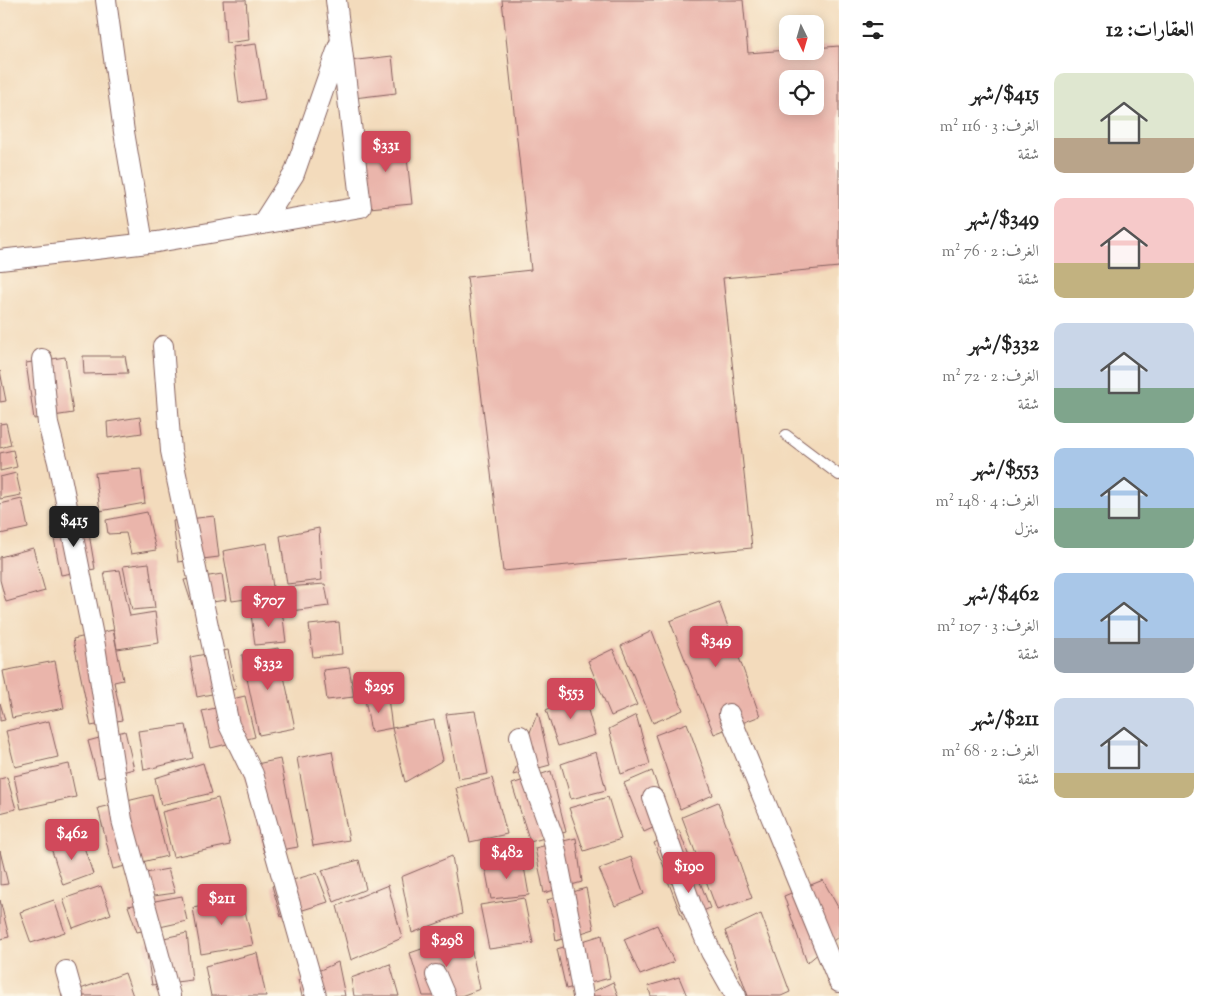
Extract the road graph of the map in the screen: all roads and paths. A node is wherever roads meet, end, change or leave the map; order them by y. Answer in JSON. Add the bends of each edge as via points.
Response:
{"nodes":[{"id":1,"x":106,"y":0,"type":"edge"},
{"id":2,"x":336,"y":0,"type":"edge"},
{"id":3,"x":341,"y":41,"type":"junction"},
{"id":4,"x":262,"y":224,"type":"junction"},
{"id":5,"x":143,"y":243,"type":"junction"},
{"id":6,"x":0,"y":260,"type":"edge"},
{"id":7,"x":163,"y":346,"type":"dead end"},
{"id":8,"x":42,"y":359,"type":"dead end"},
{"id":9,"x":786,"y":435,"type":"dead end"},
{"id":10,"x":839,"y":475,"type":"edge"},
{"id":11,"x":729,"y":714,"type":"dead end"},
{"id":12,"x":520,"y":736,"type":"dead end"},
{"id":13,"x":654,"y":798,"type":"dead end"},
{"id":14,"x":66,"y":971,"type":"dead end"},
{"id":15,"x":436,"y":975,"type":"dead end"},
{"id":16,"x":839,"y":982,"type":"edge"},
{"id":17,"x":73,"y":996,"type":"edge"},
{"id":18,"x":170,"y":996,"type":"edge"},
{"id":19,"x":316,"y":996,"type":"edge"},
{"id":20,"x":445,"y":996,"type":"edge"},
{"id":21,"x":583,"y":996,"type":"edge"},
{"id":22,"x":736,"y":996,"type":"edge"}],
"edges":[{"from":1,"to":5,"type":"street"},
{"from":2,"to":3,"type":"street"},
{"from":3,"to":4,"type":"street","via":[[294,174]]},
{"from":3,"to":4,"type":"street","via":[[361,207]]},
{"from":4,"to":5,"type":"street"},
{"from":5,"to":6,"type":"street"},
{"from":7,"to":19,"type":"street","via":[[171,451],[229,725],[253,774]]},
{"from":8,"to":18,"type":"street","via":[[48,424],[95,646],[122,820]]},
{"from":9,"to":10,"type":"lane"},
{"from":11,"to":16,"type":"street"},
{"from":12,"to":21,"type":"street","via":[[553,836]]},
{"from":13,"to":22,"type":"street","via":[[711,952]]},
{"from":14,"to":17,"type":"street"},
{"from":15,"to":20,"type":"street"}]}
